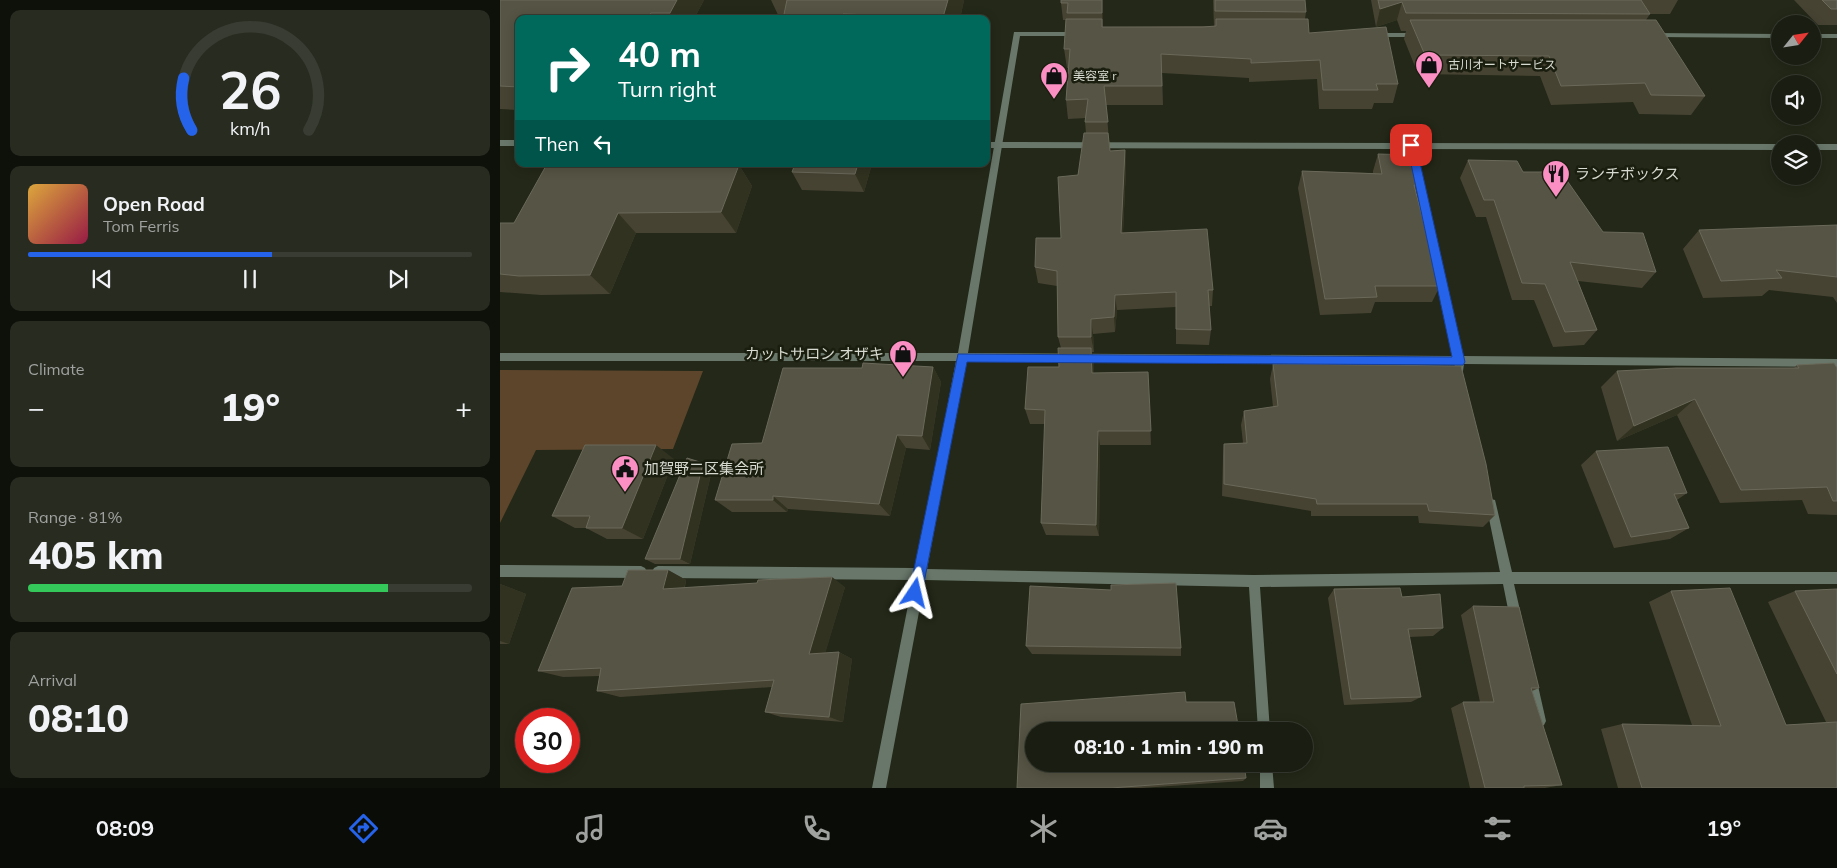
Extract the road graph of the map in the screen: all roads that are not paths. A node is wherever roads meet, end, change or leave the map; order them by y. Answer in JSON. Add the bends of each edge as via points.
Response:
{"nodes":[{"id":1,"x":1087,"y":34,"type":"edge"},
{"id":2,"x":1364,"y":35,"type":"edge"},
{"id":3,"x":1423,"y":35,"type":"edge"},
{"id":4,"x":1641,"y":36,"type":"edge"},
{"id":5,"x":1771,"y":36,"type":"edge"},
{"id":6,"x":1821,"y":36,"type":"edge"},
{"id":7,"x":1837,"y":36,"type":"edge"},
{"id":8,"x":500,"y":143,"type":"edge"},
{"id":9,"x":515,"y":143,"type":"edge"},
{"id":10,"x":992,"y":145,"type":"edge"},
{"id":11,"x":1411,"y":145,"type":"junction"},
{"id":12,"x":1771,"y":147,"type":"edge"},
{"id":13,"x":1821,"y":147,"type":"edge"},
{"id":14,"x":1837,"y":147,"type":"edge"},
{"id":15,"x":990,"y":159,"type":"edge"},
{"id":16,"x":989,"y":167,"type":"edge"},
{"id":17,"x":500,"y":357,"type":"edge"},
{"id":18,"x":962,"y":357,"type":"junction"},
{"id":19,"x":1459,"y":362,"type":"junction"},
{"id":20,"x":1837,"y":363,"type":"edge"},
{"id":21,"x":1463,"y":381,"type":"edge"},
{"id":22,"x":1488,"y":493,"type":"edge"},
{"id":23,"x":500,"y":571,"type":"edge"},
{"id":24,"x":919,"y":574,"type":"junction"},
{"id":25,"x":1507,"y":578,"type":"junction"},
{"id":26,"x":1837,"y":578,"type":"edge"},
{"id":27,"x":1254,"y":581,"type":"junction"},
{"id":28,"x":1518,"y":626,"type":"edge"},
{"id":29,"x":1527,"y":664,"type":"edge"},
{"id":30,"x":1263,"y":722,"type":"edge"},
{"id":31,"x":1542,"y":731,"type":"edge"},
{"id":32,"x":1266,"y":772,"type":"edge"},
{"id":33,"x":879,"y":788,"type":"edge"},
{"id":34,"x":1267,"y":788,"type":"edge"}],
"edges":[{"from":1,"to":10,"type":"street","via":[[1017,34]]},
{"from":2,"to":3,"type":"street"},
{"from":4,"to":5,"type":"street"},
{"from":6,"to":7,"type":"street"},
{"from":8,"to":9,"type":"street"},
{"from":10,"to":11,"type":"street"},
{"from":10,"to":15,"type":"street"},
{"from":11,"to":12,"type":"street"},
{"from":11,"to":19,"type":"street"},
{"from":13,"to":14,"type":"street"},
{"from":16,"to":18,"type":"street"},
{"from":17,"to":18,"type":"street"},
{"from":18,"to":19,"type":"street"},
{"from":18,"to":24,"type":"street"},
{"from":19,"to":20,"type":"street"},
{"from":19,"to":21,"type":"street"},
{"from":22,"to":25,"type":"street"},
{"from":23,"to":24,"type":"street"},
{"from":24,"to":27,"type":"street"},
{"from":24,"to":33,"type":"street"},
{"from":25,"to":26,"type":"street"},
{"from":25,"to":27,"type":"street"},
{"from":25,"to":28,"type":"street"},
{"from":27,"to":30,"type":"street"},
{"from":29,"to":31,"type":"street"},
{"from":32,"to":34,"type":"street"}]}
